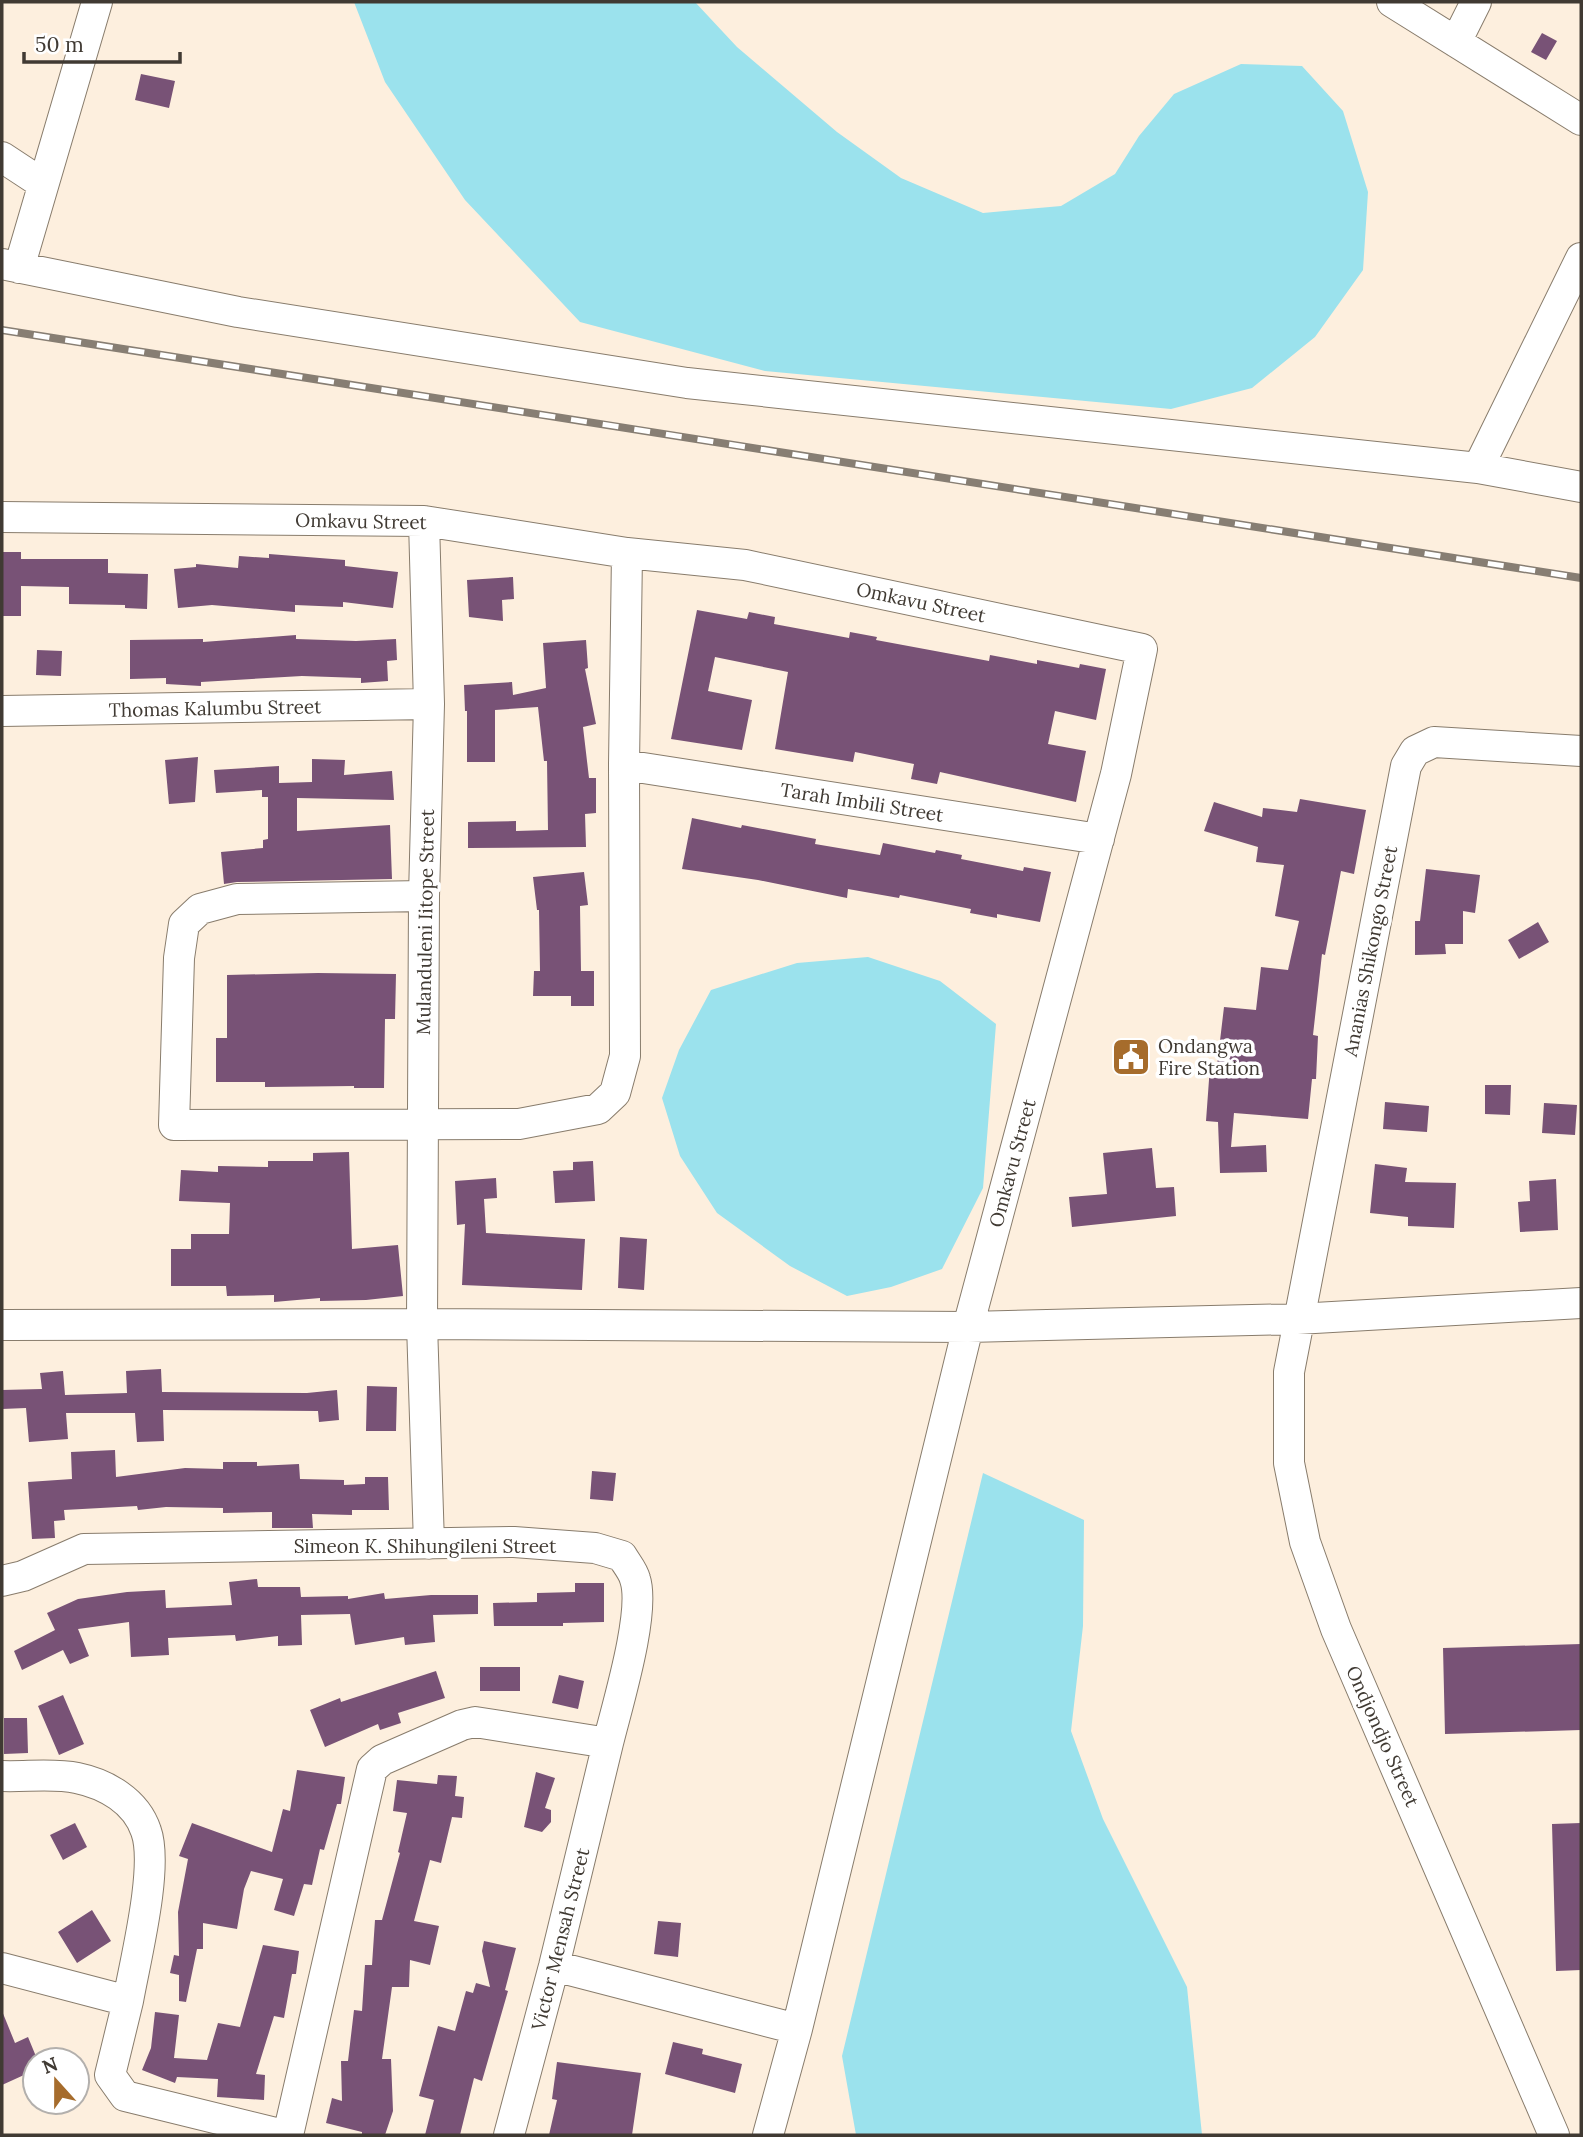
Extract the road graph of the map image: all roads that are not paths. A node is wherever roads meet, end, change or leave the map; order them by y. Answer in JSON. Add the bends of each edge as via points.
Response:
{"nodes":[{"id":1,"x":97,"y":2,"type":"edge"},
{"id":2,"x":1392,"y":2,"type":"edge"},
{"id":3,"x":1476,"y":2,"type":"edge"},
{"id":4,"x":1456,"y":42,"type":"junction"},
{"id":5,"x":1581,"y":120,"type":"edge"},
{"id":6,"x":2,"y":157,"type":"edge"},
{"id":7,"x":43,"y":184,"type":"junction"},
{"id":8,"x":1581,"y":258,"type":"edge"},
{"id":9,"x":10,"y":266,"type":"edge"},
{"id":10,"x":1478,"y":468,"type":"junction"},
{"id":11,"x":1581,"y":487,"type":"edge"},
{"id":12,"x":2,"y":517,"type":"edge"},
{"id":13,"x":424,"y":521,"type":"junction"},
{"id":14,"x":628,"y":553,"type":"junction"},
{"id":15,"x":429,"y":705,"type":"junction"},
{"id":16,"x":2,"y":711,"type":"edge"},
{"id":17,"x":1581,"y":751,"type":"edge"},
{"id":18,"x":624,"y":765,"type":"junction"},
{"id":19,"x":1099,"y":839,"type":"junction"},
{"id":20,"x":424,"y":896,"type":"junction"},
{"id":21,"x":422,"y":1125,"type":"junction"},
{"id":22,"x":1581,"y":1303,"type":"edge"},
{"id":23,"x":1297,"y":1320,"type":"junction"},
{"id":24,"x":422,"y":1324,"type":"junction"},
{"id":25,"x":2,"y":1325,"type":"edge"},
{"id":26,"x":968,"y":1327,"type":"junction"},
{"id":27,"x":429,"y":1544,"type":"junction"},
{"id":28,"x":2,"y":1581,"type":"edge"},
{"id":29,"x":608,"y":1743,"type":"junction"},
{"id":30,"x":2,"y":1776,"type":"edge"},
{"id":31,"x":554,"y":1966,"type":"junction"},
{"id":32,"x":2,"y":1968,"type":"edge"},
{"id":33,"x":128,"y":2001,"type":"junction"},
{"id":34,"x":797,"y":2029,"type":"junction"},
{"id":35,"x":286,"y":2135,"type":"edge"},
{"id":36,"x":509,"y":2135,"type":"edge"},
{"id":37,"x":768,"y":2135,"type":"edge"},
{"id":38,"x":1555,"y":2135,"type":"edge"}],
"edges":[{"from":1,"to":7,"type":"street"},
{"from":2,"to":4,"type":"street"},
{"from":3,"to":4,"type":"street"},
{"from":4,"to":5,"type":"street"},
{"from":6,"to":7,"type":"street"},
{"from":7,"to":9,"type":"street"},
{"from":8,"to":10,"type":"street"},
{"from":9,"to":10,"type":"street","via":[[238,312],[687,383]]},
{"from":10,"to":11,"type":"street"},
{"from":12,"to":13,"type":"street","name":"Omkavu Street"},
{"from":13,"to":14,"type":"street","name":"Omkavu Street"},
{"from":13,"to":15,"type":"street","name":"Mulanduleni Iitope Street"},
{"from":14,"to":18,"type":"street"},
{"from":14,"to":19,"type":"street","name":"Omkavu Street","via":[[745,565],[1142,649]]},
{"from":15,"to":16,"type":"street","name":"Thomas Kalumbu Street"},
{"from":15,"to":20,"type":"street","name":"Mulanduleni Iitope Street"},
{"from":17,"to":23,"type":"street","name":"Ananias Shikongo Street","via":[[1434,742],[1415,751],[1406,766]]},
{"from":18,"to":19,"type":"street","name":"Tarah Imbili Street"},
{"from":18,"to":21,"type":"street","via":[[625,1056],[615,1093],[598,1109],[519,1124]]},
{"from":19,"to":26,"type":"street","name":"Omkavu Street"},
{"from":20,"to":21,"type":"street","name":"Mulanduleni Iitope Street"},
{"from":20,"to":21,"type":"street","via":[[237,899],[200,909],[184,924],[179,958],[174,1125]]},
{"from":21,"to":24,"type":"street","name":"Mulanduleni Iitope Street"},
{"from":22,"to":23,"type":"street"},
{"from":23,"to":26,"type":"street"},
{"from":23,"to":38,"type":"street","name":"Ondjondjo Street","via":[[1289,1372],[1289,1463],[1305,1542],[1336,1629]]},
{"from":24,"to":25,"type":"street"},
{"from":24,"to":26,"type":"street"},
{"from":24,"to":27,"type":"street","name":"Mulanduleni Iitope Street"},
{"from":26,"to":34,"type":"street","name":"Omkavu Street"},
{"from":27,"to":28,"type":"street","name":"Simeon K. Shihungileni Street","via":[[84,1549]]},
{"from":27,"to":29,"type":"street","name":"Simeon K. Shihungileni Street","via":[[514,1542],[595,1548],[622,1556],[635,1578],[639,1600]]},
{"from":29,"to":31,"type":"street","name":"Victor Mensah Street"},
{"from":29,"to":35,"type":"street","via":[[475,1722],[382,1760],[372,1769]]},
{"from":30,"to":33,"type":"street","via":[[75,1777],[111,1789],[135,1810],[147,1832],[150,1873]]},
{"from":31,"to":34,"type":"street"},
{"from":31,"to":36,"type":"street","name":"Victor Mensah Street"},
{"from":32,"to":33,"type":"street"},
{"from":33,"to":35,"type":"street","via":[[110,2075],[125,2096]]},
{"from":34,"to":37,"type":"street","name":"Omkavu Street"}]}
